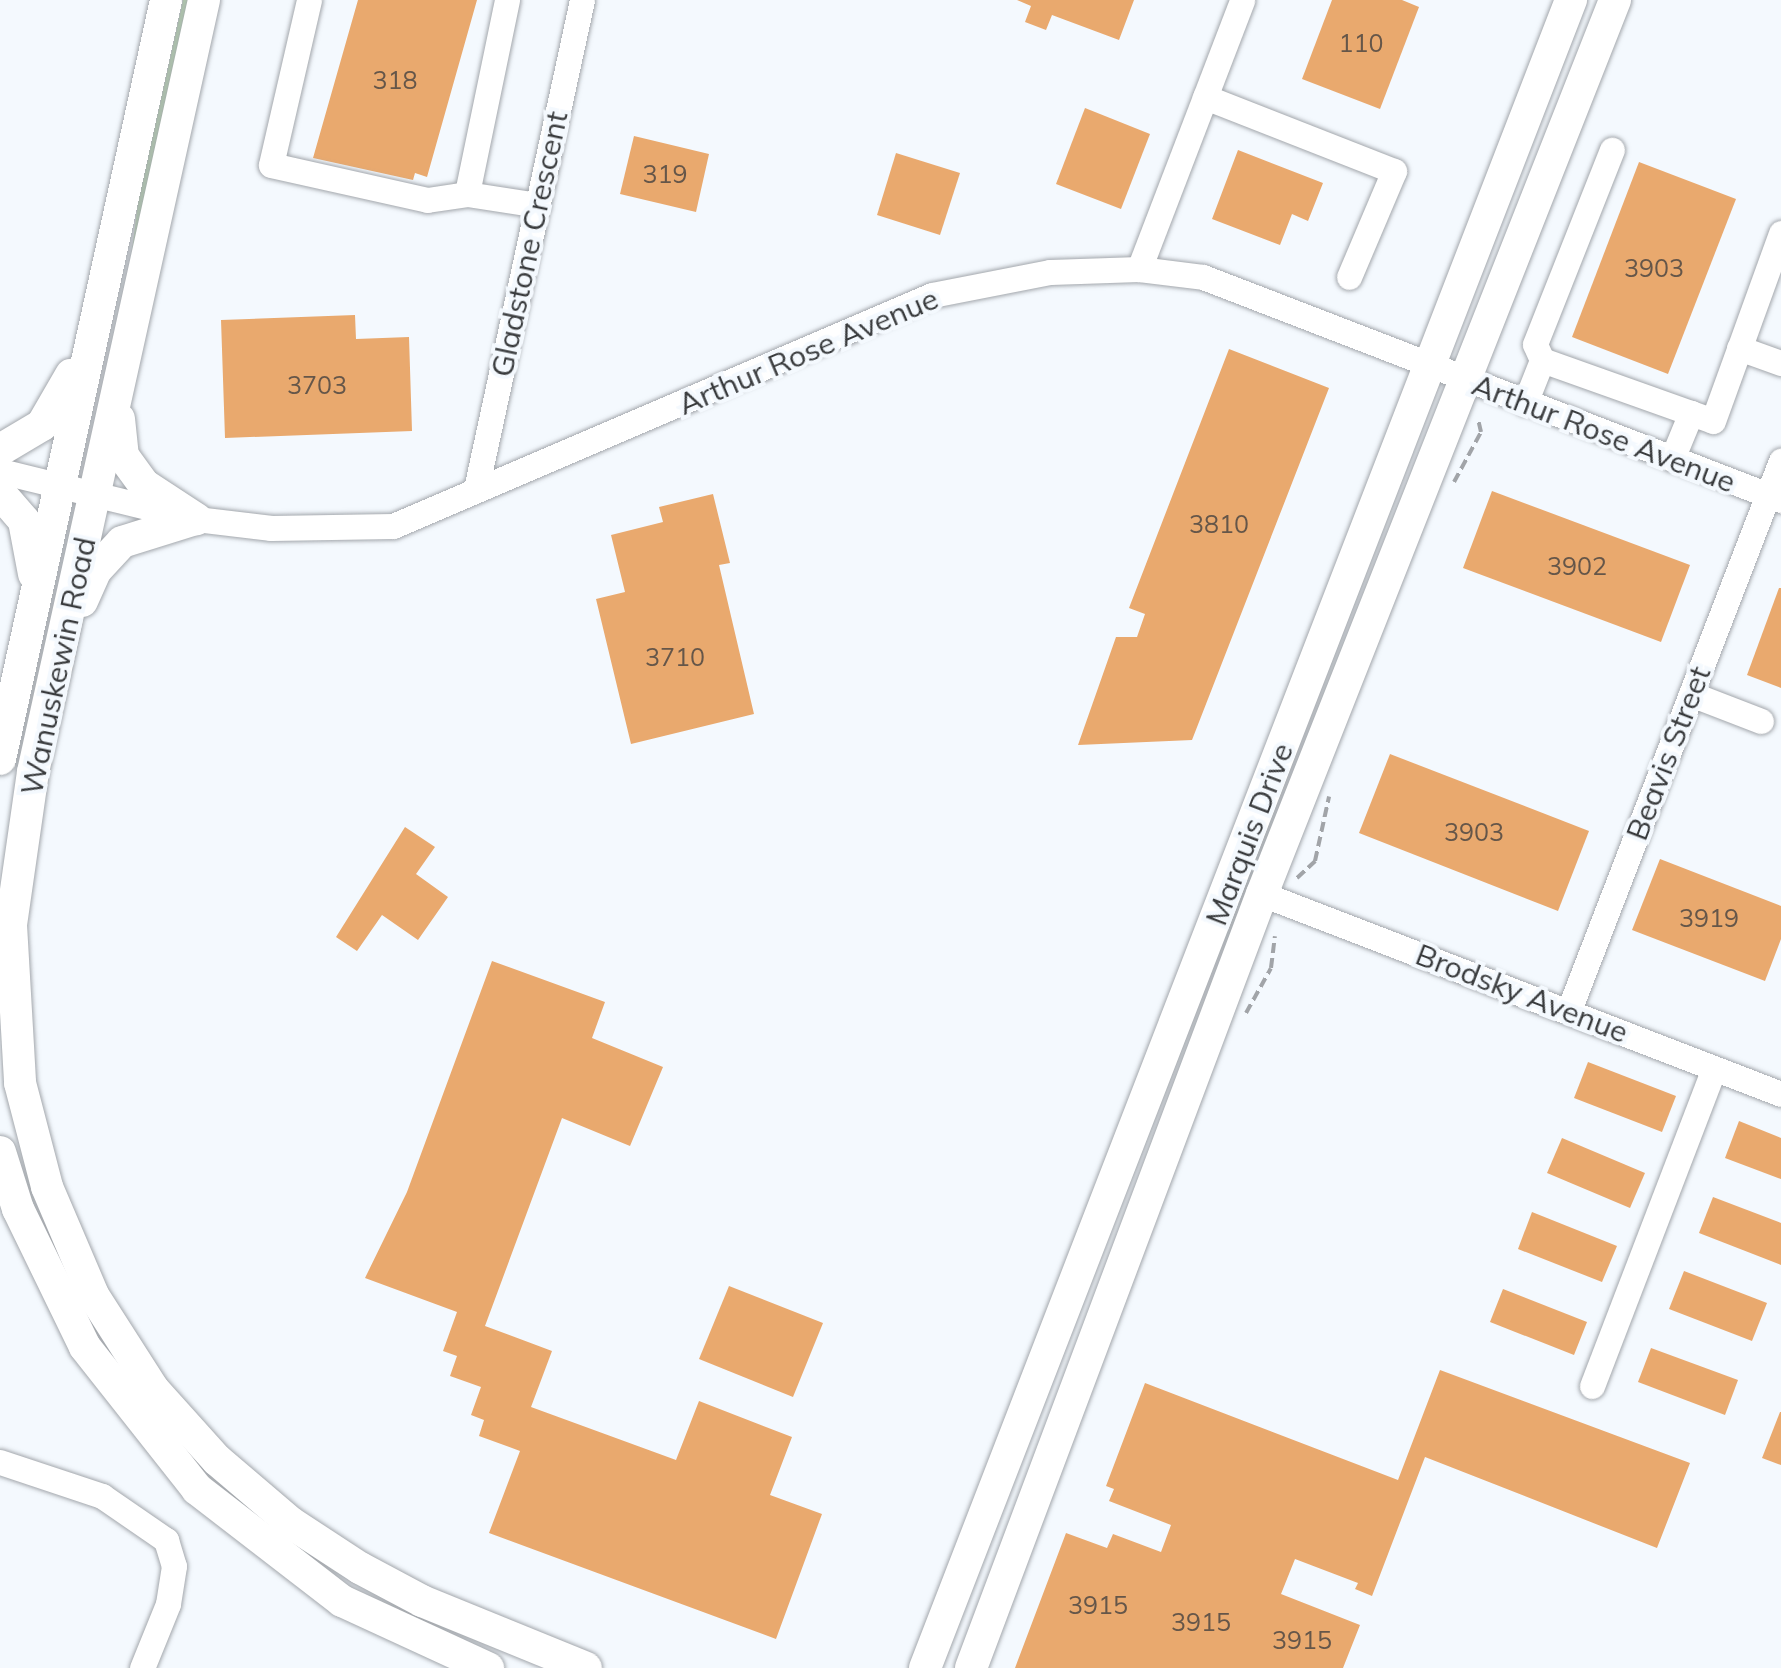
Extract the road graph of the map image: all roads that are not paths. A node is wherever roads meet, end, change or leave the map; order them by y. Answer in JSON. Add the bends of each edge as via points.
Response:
{"nodes":[{"id":1,"x":166,"y":0,"type":"edge"},
{"id":2,"x":204,"y":0,"type":"edge"},
{"id":3,"x":310,"y":0,"type":"edge"},
{"id":4,"x":507,"y":0,"type":"edge"},
{"id":5,"x":582,"y":0,"type":"edge"},
{"id":6,"x":1242,"y":0,"type":"edge"},
{"id":7,"x":1572,"y":0,"type":"edge"},
{"id":8,"x":1615,"y":0,"type":"edge"},
{"id":9,"x":1205,"y":97,"type":"junction"},
{"id":10,"x":1612,"y":150,"type":"dead end"},
{"id":11,"x":467,"y":194,"type":"junction"},
{"id":12,"x":538,"y":205,"type":"junction"},
{"id":13,"x":1781,"y":232,"type":"edge"},
{"id":14,"x":1140,"y":268,"type":"junction"},
{"id":15,"x":1775,"y":268,"type":"edge"},
{"id":16,"x":1350,"y":277,"type":"dead end"},
{"id":17,"x":90,"y":335,"type":"junction"},
{"id":18,"x":1739,"y":348,"type":"junction"},
{"id":19,"x":1542,"y":360,"type":"junction"},
{"id":20,"x":1781,"y":363,"type":"edge"},
{"id":21,"x":1430,"y":367,"type":"junction"},
{"id":22,"x":120,"y":380,"type":"junction"},
{"id":23,"x":1468,"y":382,"type":"junction"},
{"id":24,"x":1524,"y":403,"type":"junction"},
{"id":25,"x":1691,"y":413,"type":"junction"},
{"id":26,"x":0,"y":450,"type":"edge"},
{"id":27,"x":1672,"y":459,"type":"junction"},
{"id":28,"x":1781,"y":461,"type":"edge"},
{"id":29,"x":0,"y":471,"type":"edge"},
{"id":30,"x":59,"y":484,"type":"junction"},
{"id":31,"x":476,"y":489,"type":"junction"},
{"id":32,"x":0,"y":493,"type":"edge"},
{"id":33,"x":96,"y":494,"type":"junction"},
{"id":34,"x":1775,"y":498,"type":"edge"},
{"id":35,"x":196,"y":520,"type":"junction"},
{"id":36,"x":36,"y":594,"type":"junction"},
{"id":37,"x":52,"y":674,"type":"junction"},
{"id":38,"x":1691,"y":694,"type":"junction"},
{"id":39,"x":1761,"y":721,"type":"dead end"},
{"id":40,"x":0,"y":760,"type":"edge"},
{"id":41,"x":1262,"y":894,"type":"junction"},
{"id":42,"x":1569,"y":1010,"type":"junction"},
{"id":43,"x":1714,"y":1069,"type":"junction"},
{"id":44,"x":1781,"y":1094,"type":"edge"},
{"id":45,"x":0,"y":1152,"type":"edge"},
{"id":46,"x":1592,"y":1386,"type":"dead end"},
{"id":47,"x":0,"y":1462,"type":"edge"},
{"id":48,"x":939,"y":1635,"type":"junction"},
{"id":49,"x":142,"y":1668,"type":"edge"},
{"id":50,"x":488,"y":1668,"type":"edge"},
{"id":51,"x":586,"y":1668,"type":"edge"},
{"id":52,"x":914,"y":1668,"type":"edge"},
{"id":53,"x":925,"y":1668,"type":"edge"},
{"id":54,"x":971,"y":1668,"type":"edge"}],
"edges":[{"from":1,"to":17,"type":"main road","name":"Wanuskewin Road"},
{"from":2,"to":22,"type":"main road","name":"Wanuskewin Road"},
{"from":3,"to":11,"type":"street","via":[[271,165],[426,200]]},
{"from":4,"to":11,"type":"street"},
{"from":5,"to":12,"type":"street","name":"Gladstone Crescent"},
{"from":6,"to":9,"type":"street"},
{"from":7,"to":21,"type":"main road","name":"Marquis Drive"},
{"from":8,"to":23,"type":"main road","name":"Marquis Drive"},
{"from":9,"to":14,"type":"street"},
{"from":9,"to":16,"type":"street","via":[[1394,171]]},
{"from":10,"to":19,"type":"street","via":[[1535,344]]},
{"from":11,"to":12,"type":"street"},
{"from":12,"to":31,"type":"street","name":"Gladstone Crescent"},
{"from":13,"to":15,"type":"street"},
{"from":14,"to":21,"type":"street","name":"Arthur Rose Avenue","via":[[1203,277]]},
{"from":14,"to":31,"type":"street","name":"Arthur Rose Avenue","via":[[1050,272],[932,295]]},
{"from":15,"to":18,"type":"street"},
{"from":17,"to":26,"type":"main road","via":[[42,426]]},
{"from":17,"to":30,"type":"main road","name":"Wanuskewin Road"},
{"from":18,"to":20,"type":"street"},
{"from":18,"to":25,"type":"street","via":[[1713,421]]},
{"from":19,"to":24,"type":"street"},
{"from":19,"to":25,"type":"street"},
{"from":21,"to":23,"type":"street","name":"Arthur Rose Avenue"},
{"from":21,"to":48,"type":"main road","name":"Marquis Drive"},
{"from":22,"to":33,"type":"main road","name":"Wanuskewin Road"},
{"from":22,"to":35,"type":"main road","via":[[123,456],[142,484]]},
{"from":23,"to":24,"type":"street","name":"Arthur Rose Avenue"},
{"from":23,"to":41,"type":"main road","name":"Marquis Drive"},
{"from":24,"to":27,"type":"street","name":"Arthur Rose Avenue"},
{"from":25,"to":27,"type":"street"},
{"from":27,"to":34,"type":"street","name":"Arthur Rose Avenue"},
{"from":28,"to":34,"type":"street","name":"Beavis Street"},
{"from":29,"to":30,"type":"street","name":"Arthur Rose Avenue"},
{"from":30,"to":33,"type":"street","name":"Arthur Rose Avenue"},
{"from":30,"to":36,"type":"main road","name":"Wanuskewin Road"},
{"from":31,"to":35,"type":"street","name":"Arthur Rose Avenue","via":[[393,526],[271,528]]},
{"from":32,"to":36,"type":"main road","via":[[24,522]]},
{"from":33,"to":35,"type":"street","name":"Arthur Rose Avenue"},
{"from":33,"to":37,"type":"main road","name":"Wanuskewin Road"},
{"from":34,"to":38,"type":"street","name":"Beavis Street"},
{"from":35,"to":37,"type":"main road","via":[[135,534],[110,552]]},
{"from":36,"to":40,"type":"main road","name":"Wanuskewin Road"},
{"from":37,"to":51,"type":"main road","name":"Wanuskewin Road","via":[[16,874],[13,1028],[47,1187],[93,1295],[153,1389],[190,1432],[291,1523],[422,1602]]},
{"from":38,"to":39,"type":"street"},
{"from":38,"to":42,"type":"street","name":"Beavis Street"},
{"from":41,"to":42,"type":"street","name":"Brodsky Avenue"},
{"from":41,"to":54,"type":"main road","name":"Marquis Drive"},
{"from":42,"to":43,"type":"street","name":"Brodsky Avenue"},
{"from":43,"to":44,"type":"street","name":"Brodsky Avenue"},
{"from":43,"to":46,"type":"street"},
{"from":45,"to":50,"type":"main road","via":[[71,1324],[115,1393],[196,1489],[342,1601]]},
{"from":47,"to":49,"type":"street","via":[[102,1496],[166,1540],[174,1566],[168,1604]]},
{"from":48,"to":52,"type":"main road"},
{"from":48,"to":53,"type":"main road","name":"Marquis Drive"}]}
